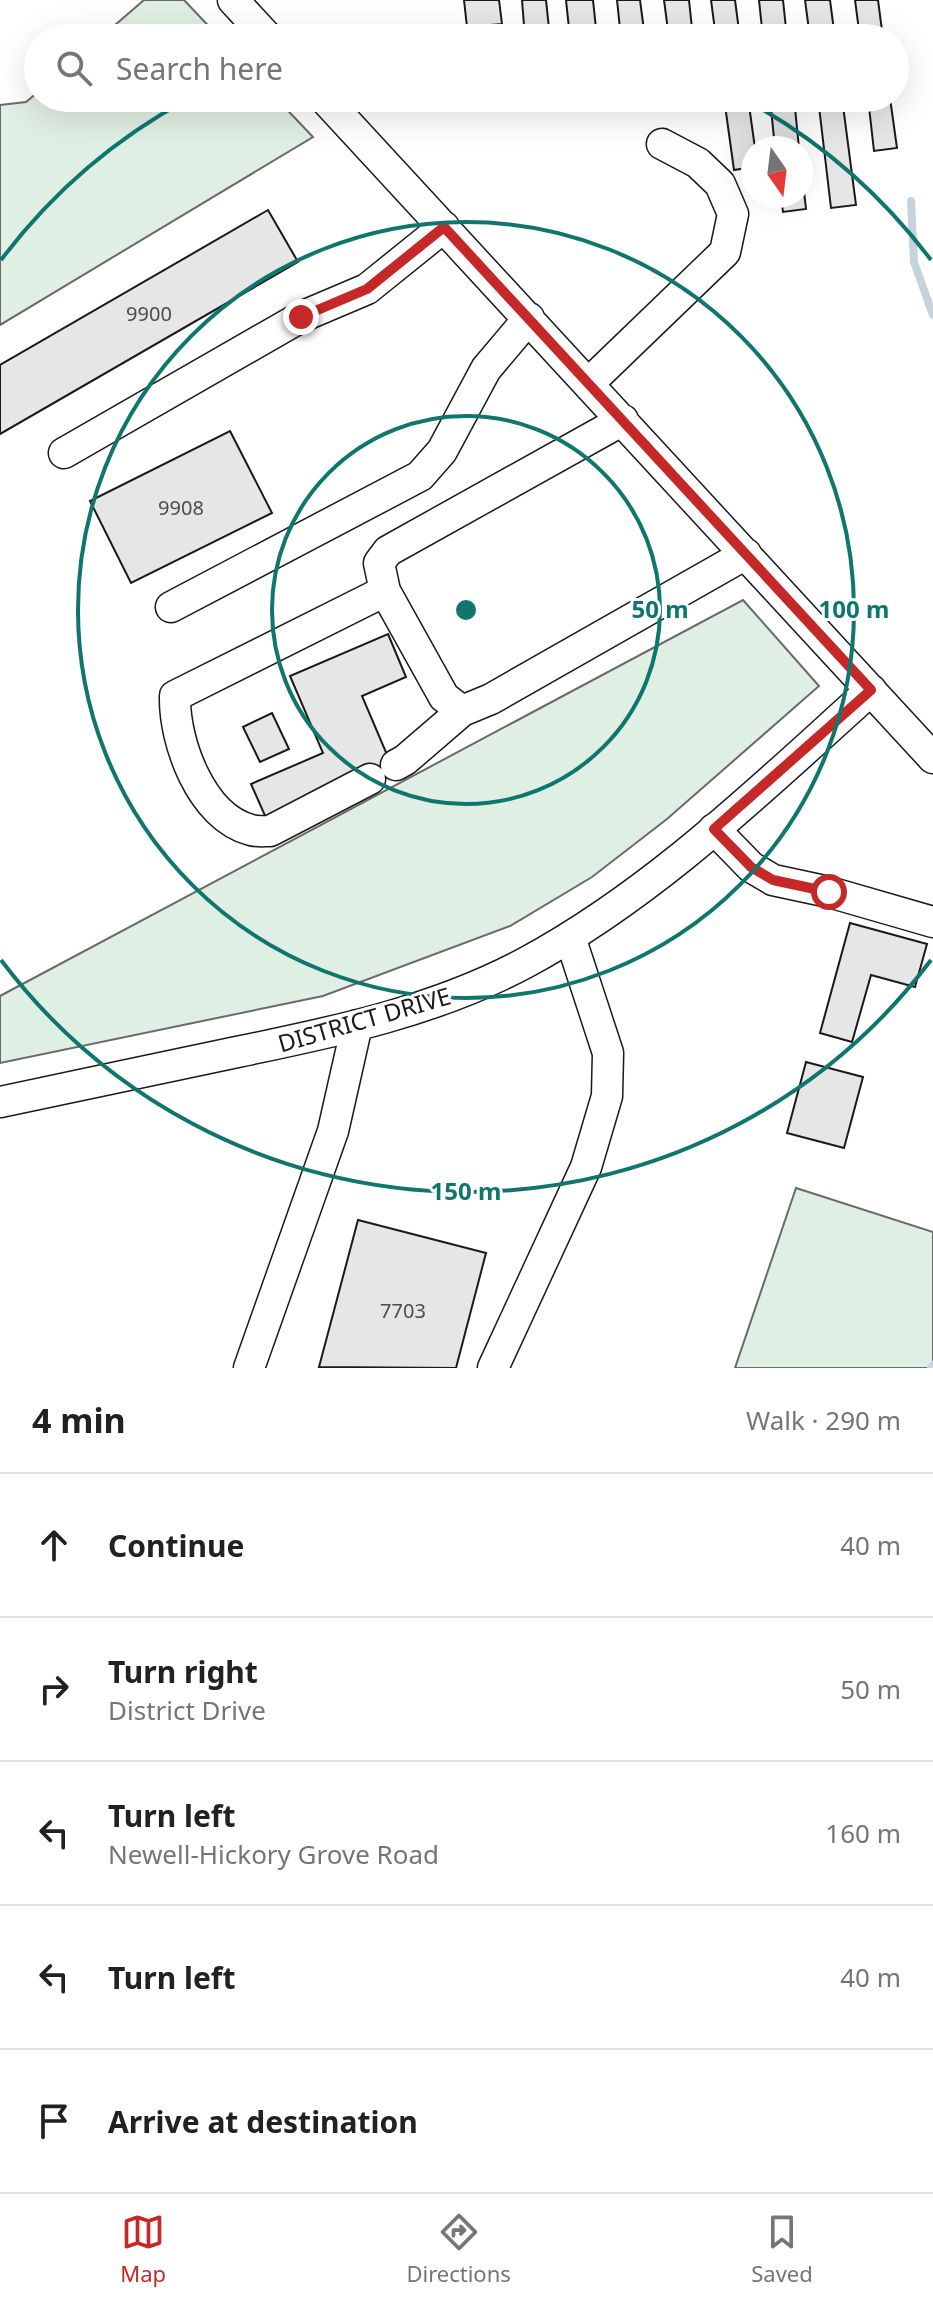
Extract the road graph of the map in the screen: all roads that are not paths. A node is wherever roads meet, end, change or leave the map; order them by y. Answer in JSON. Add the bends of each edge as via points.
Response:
{"nodes":[{"id":1,"x":233,"y":0,"type":"edge"},
{"id":2,"x":255,"y":24,"type":"edge"},
{"id":3,"x":337,"y":112,"type":"edge"},
{"id":4,"x":662,"y":144,"type":"dead end"},
{"id":5,"x":444,"y":227,"type":"junction"},
{"id":6,"x":529,"y":318,"type":"junction"},
{"id":7,"x":589,"y":383,"type":"junction"},
{"id":8,"x":623,"y":420,"type":"junction"},
{"id":9,"x":64,"y":453,"type":"dead end"},
{"id":10,"x":746,"y":554,"type":"junction"},
{"id":11,"x":385,"y":591,"type":"junction"},
{"id":12,"x":171,"y":607,"type":"dead end"},
{"id":13,"x":871,"y":690,"type":"junction"},
{"id":14,"x":462,"y":711,"type":"junction"},
{"id":15,"x":933,"y":758,"type":"edge"},
{"id":16,"x":714,"y":829,"type":"junction"},
{"id":17,"x":933,"y":922,"type":"edge"},
{"id":18,"x":570,"y":937,"type":"junction"},
{"id":19,"x":357,"y":1025,"type":"junction"},
{"id":20,"x":0,"y":1102,"type":"edge"},
{"id":21,"x":249,"y":1368,"type":"edge"},
{"id":22,"x":493,"y":1368,"type":"edge"}],
"edges":[{"from":1,"to":2,"type":"street"},
{"from":3,"to":5,"type":"street"},
{"from":4,"to":7,"type":"street","via":[[698,163],[720,184],[733,214],[725,252]]},
{"from":5,"to":6,"type":"street"},
{"from":5,"to":9,"type":"street","via":[[367,289],[301,317]]},
{"from":6,"to":7,"type":"street"},
{"from":6,"to":12,"type":"street","via":[[486,369],[442,451],[420,476]]},
{"from":7,"to":8,"type":"street"},
{"from":8,"to":10,"type":"street"},
{"from":8,"to":11,"type":"street","via":[[388,551],[379,563]]},
{"from":10,"to":13,"type":"street"},
{"from":10,"to":14,"type":"street"},
{"from":11,"to":14,"type":"street","via":[[444,697]]},
{"from":11,"to":14,"type":"street","via":[[175,696],[179,740],[209,799],[229,819],[251,830],[270,831],[405,760]]},
{"from":13,"to":15,"type":"street"},
{"from":13,"to":16,"type":"street","name":"DISTRICT DRIVE"},
{"from":16,"to":17,"type":"street","via":[[751,867],[773,880]]},
{"from":16,"to":18,"type":"street","name":"DISTRICT DRIVE","via":[[657,878]]},
{"from":18,"to":19,"type":"street","name":"DISTRICT DRIVE","via":[[482,983]]},
{"from":18,"to":22,"type":"street","via":[[608,1053],[607,1096],[586,1167]]},
{"from":19,"to":20,"type":"street","name":"DISTRICT DRIVE"},
{"from":19,"to":21,"type":"street","via":[[333,1131]]}]}
